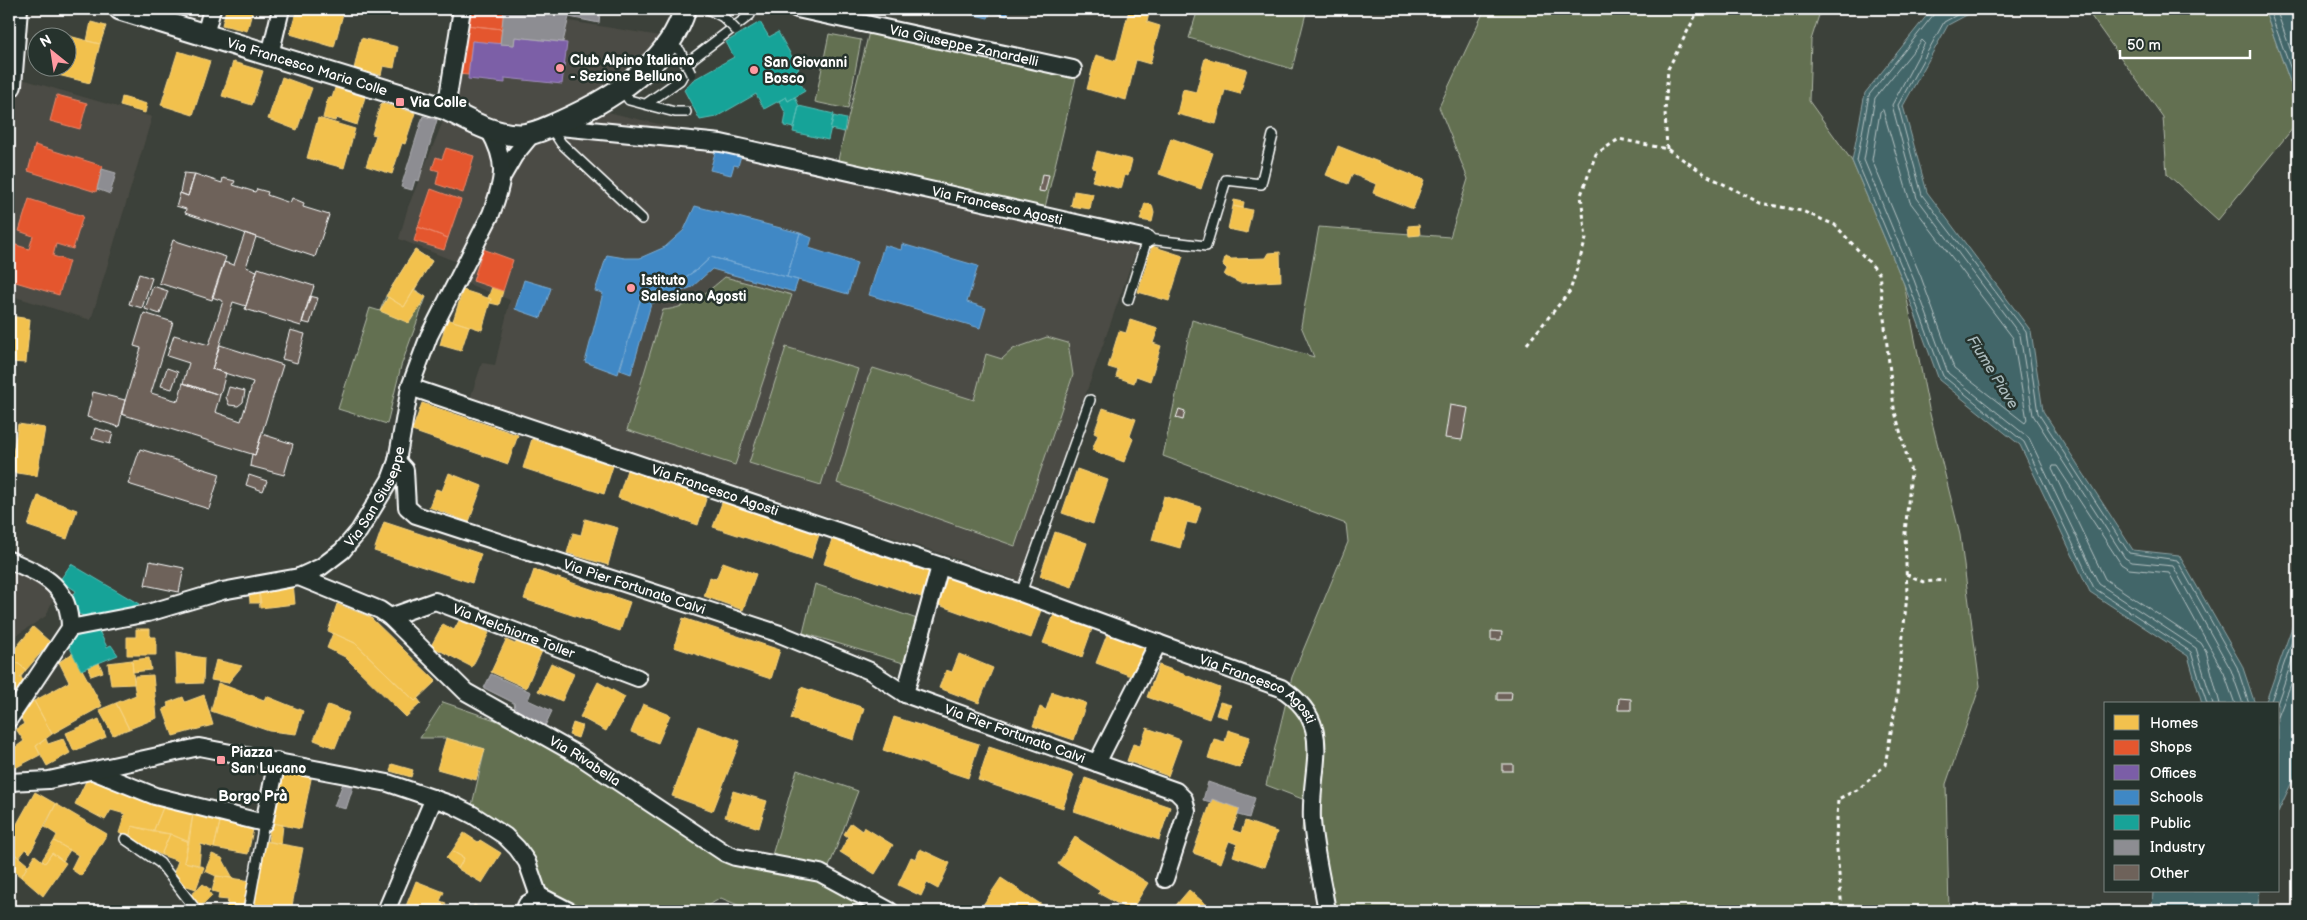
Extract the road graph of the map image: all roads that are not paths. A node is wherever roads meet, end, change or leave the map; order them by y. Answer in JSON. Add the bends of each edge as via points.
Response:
{"nodes":[{"id":1,"x":15,"y":9,"type":"edge"},
{"id":2,"x":212,"y":9,"type":"edge"},
{"id":3,"x":281,"y":9,"type":"edge"},
{"id":4,"x":462,"y":9,"type":"edge"},
{"id":5,"x":708,"y":9,"type":"edge"},
{"id":6,"x":797,"y":9,"type":"edge"},
{"id":7,"x":128,"y":10,"type":"edge"},
{"id":8,"x":683,"y":15,"type":"edge"},
{"id":9,"x":750,"y":15,"type":"dead end"},
{"id":10,"x":738,"y":32,"type":"dead end"},
{"id":11,"x":205,"y":34,"type":"junction"},
{"id":12,"x":668,"y":43,"type":"junction"},
{"id":13,"x":270,"y":55,"type":"junction"},
{"id":14,"x":1074,"y":69,"type":"dead end"},
{"id":15,"x":692,"y":77,"type":"dead end"},
{"id":16,"x":9,"y":85,"type":"edge"},
{"id":17,"x":621,"y":88,"type":"junction"},
{"id":18,"x":646,"y":104,"type":"junction"},
{"id":19,"x":446,"y":109,"type":"junction"},
{"id":20,"x":686,"y":112,"type":"dead end"},
{"id":21,"x":489,"y":130,"type":"junction"},
{"id":22,"x":531,"y":131,"type":"junction"},
{"id":23,"x":1273,"y":135,"type":"dead end"},
{"id":24,"x":503,"y":175,"type":"junction"},
{"id":25,"x":642,"y":219,"type":"dead end"},
{"id":26,"x":1147,"y":239,"type":"junction"},
{"id":27,"x":1128,"y":300,"type":"dead end"},
{"id":28,"x":410,"y":387,"type":"junction"},
{"id":29,"x":1090,"y":400,"type":"dead end"},
{"id":30,"x":397,"y":461,"type":"junction"},
{"id":31,"x":9,"y":560,"type":"edge"},
{"id":32,"x":940,"y":566,"type":"junction"},
{"id":33,"x":299,"y":577,"type":"junction"},
{"id":34,"x":1021,"y":593,"type":"junction"},
{"id":35,"x":390,"y":617,"type":"junction"},
{"id":36,"x":70,"y":628,"type":"junction"},
{"id":37,"x":1158,"y":642,"type":"junction"},
{"id":38,"x":638,"y":678,"type":"dead end"},
{"id":39,"x":905,"y":694,"type":"junction"},
{"id":40,"x":9,"y":719,"type":"edge"},
{"id":41,"x":277,"y":761,"type":"junction"},
{"id":42,"x":1097,"y":763,"type":"junction"},
{"id":43,"x":93,"y":771,"type":"junction"},
{"id":44,"x":9,"y":782,"type":"edge"},
{"id":45,"x":434,"y":798,"type":"junction"},
{"id":46,"x":264,"y":823,"type":"junction"},
{"id":47,"x":125,"y":839,"type":"dead end"},
{"id":48,"x":1165,"y":879,"type":"dead end"},
{"id":49,"x":542,"y":904,"type":"edge"},
{"id":50,"x":197,"y":911,"type":"edge"},
{"id":51,"x":248,"y":911,"type":"edge"},
{"id":52,"x":386,"y":911,"type":"edge"},
{"id":53,"x":524,"y":911,"type":"edge"},
{"id":54,"x":569,"y":911,"type":"edge"},
{"id":55,"x":890,"y":911,"type":"edge"},
{"id":56,"x":1327,"y":911,"type":"edge"}],
"edges":[{"from":1,"to":16,"type":"main road"},
{"from":2,"to":11,"type":"street"},
{"from":3,"to":13,"type":"street"},
{"from":4,"to":19,"type":"street"},
{"from":5,"to":10,"type":"lane","bridge":true,"via":[[723,17]]},
{"from":6,"to":14,"type":"street","name":"Via Giuseppe Zanardelli"},
{"from":7,"to":11,"type":"street","name":"Via Francesco Maria Colle"},
{"from":8,"to":12,"type":"street"},
{"from":9,"to":18,"type":"lane","via":[[692,59],[680,80]]},
{"from":11,"to":13,"type":"street","name":"Via Francesco Maria Colle"},
{"from":12,"to":15,"type":"lane","bridge":true,"via":[[680,51]]},
{"from":12,"to":17,"type":"street","via":[[644,70]]},
{"from":13,"to":19,"type":"street","name":"Via Francesco Maria Colle"},
{"from":17,"to":18,"type":"lane","via":[[629,100]]},
{"from":17,"to":22,"type":"street","via":[[584,110]]},
{"from":18,"to":20,"type":"lane"},
{"from":19,"to":21,"type":"street","name":"Via Francesco Maria Colle"},
{"from":21,"to":22,"type":"street","name":"Via Francesco Maria Colle"},
{"from":21,"to":24,"type":"street","name":"Via San Giuseppe","via":[[500,152]]},
{"from":22,"to":24,"type":"street","name":"Via San Giuseppe"},
{"from":22,"to":25,"type":"lane","via":[[562,144]]},
{"from":22,"to":26,"type":"street","name":"Via Francesco Agosti","via":[[721,143]]},
{"from":23,"to":26,"type":"lane","via":[[1261,184],[1226,180],[1206,246]]},
{"from":24,"to":28,"type":"street","name":"Via San Giuseppe","via":[[491,214],[430,334]]},
{"from":26,"to":27,"type":"lane"},
{"from":28,"to":30,"type":"street","name":"Via San Giuseppe"},
{"from":28,"to":32,"type":"street","name":"Via Francesco Agosti"},
{"from":29,"to":34,"type":"lane"},
{"from":30,"to":33,"type":"street","name":"Via San Giuseppe","via":[[381,498],[351,541],[332,560]]},
{"from":30,"to":39,"type":"street","name":"Via Pier Fortunato Calvi","via":[[405,470],[407,507],[416,515],[780,634],[870,671]]},
{"from":31,"to":36,"type":"street","via":[[46,578],[58,589],[69,609]]},
{"from":32,"to":34,"type":"street","name":"Via Francesco Agosti"},
{"from":32,"to":39,"type":"street"},
{"from":33,"to":35,"type":"street","name":"Via Rivabella"},
{"from":33,"to":36,"type":"street","name":"Via San Giuseppe","via":[[222,591],[148,612]]},
{"from":34,"to":37,"type":"street","name":"Via Francesco Agosti"},
{"from":35,"to":38,"type":"street","name":"Via Melchiorre Toller","via":[[435,601]]},
{"from":35,"to":55,"type":"street","name":"Via Rivabella","via":[[466,692],[578,755],[724,853],[820,873]]},
{"from":36,"to":40,"type":"street"},
{"from":37,"to":42,"type":"street","name":"Via Pier Fortunato Calvi"},
{"from":37,"to":56,"type":"street","name":"Via Francesco Agosti","via":[[1270,682],[1291,694],[1308,712],[1314,722],[1318,747],[1313,828]]},
{"from":39,"to":42,"type":"street","name":"Via Pier Fortunato Calvi"},
{"from":41,"to":43,"type":"street","via":[[199,748]]},
{"from":41,"to":45,"type":"street","via":[[388,783]]},
{"from":41,"to":46,"type":"street"},
{"from":42,"to":48,"type":"street","name":"Via Pier Fortunato Calvi","via":[[1176,791],[1184,799],[1187,811]]},
{"from":43,"to":44,"type":"street","via":[[49,780]]},
{"from":43,"to":46,"type":"street","via":[[155,796]]},
{"from":45,"to":49,"type":"street","via":[[473,815],[505,836],[527,862]]},
{"from":45,"to":52,"type":"street"},
{"from":46,"to":51,"type":"lane"},
{"from":47,"to":50,"type":"lane","via":[[160,863]]},
{"from":49,"to":53,"type":"street","via":[[527,904]]},
{"from":49,"to":54,"type":"street"}]}
